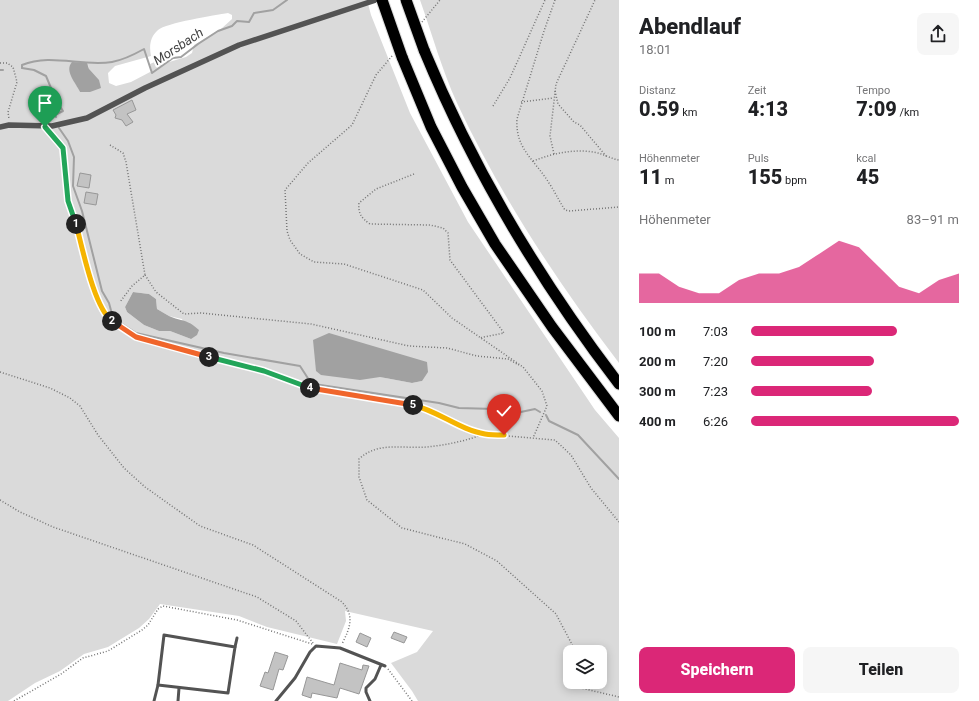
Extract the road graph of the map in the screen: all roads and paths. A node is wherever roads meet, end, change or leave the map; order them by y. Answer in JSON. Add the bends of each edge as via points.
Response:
{"nodes":[{"id":1,"x":376,"y":0,"type":"edge"},
{"id":2,"x":382,"y":0,"type":"edge"},
{"id":3,"x":406,"y":0,"type":"edge"},
{"id":4,"x":440,"y":0,"type":"edge"},
{"id":5,"x":544,"y":0,"type":"edge"},
{"id":6,"x":555,"y":0,"type":"edge"},
{"id":7,"x":595,"y":0,"type":"edge"},
{"id":8,"x":420,"y":25,"type":"dead end"},
{"id":9,"x":399,"y":55,"type":"junction"},
{"id":10,"x":0,"y":63,"type":"edge"},
{"id":11,"x":554,"y":90,"type":"junction"},
{"id":12,"x":553,"y":98,"type":"junction"},
{"id":13,"x":521,"y":102,"type":"junction"},
{"id":14,"x":493,"y":106,"type":"dead end"},
{"id":15,"x":9,"y":125,"type":"junction"},
{"id":16,"x":0,"y":127,"type":"edge"},
{"id":17,"x":45,"y":127,"type":"junction"},
{"id":18,"x":110,"y":145,"type":"dead end"},
{"id":19,"x":554,"y":154,"type":"junction"},
{"id":20,"x":606,"y":156,"type":"junction"},
{"id":21,"x":619,"y":160,"type":"edge"},
{"id":22,"x":533,"y":161,"type":"junction"},
{"id":23,"x":414,"y":174,"type":"dead end"},
{"id":24,"x":619,"y":207,"type":"edge"},
{"id":25,"x":145,"y":275,"type":"junction"},
{"id":26,"x":120,"y":302,"type":"dead end"},
{"id":27,"x":479,"y":338,"type":"junction"},
{"id":28,"x":523,"y":367,"type":"junction"},
{"id":29,"x":0,"y":372,"type":"edge"},
{"id":30,"x":619,"y":384,"type":"edge"},
{"id":31,"x":619,"y":416,"type":"edge"},
{"id":32,"x":484,"y":434,"type":"junction"},
{"id":33,"x":533,"y":438,"type":"junction"},
{"id":34,"x":0,"y":500,"type":"edge"},
{"id":35,"x":619,"y":522,"type":"edge"},
{"id":36,"x":237,"y":638,"type":"dead end"},
{"id":37,"x":572,"y":645,"type":"edge"},
{"id":38,"x":316,"y":646,"type":"junction"},
{"id":39,"x":235,"y":647,"type":"junction"},
{"id":40,"x":340,"y":648,"type":"junction"},
{"id":41,"x":381,"y":665,"type":"junction"},
{"id":42,"x":385,"y":666,"type":"joint"},
{"id":43,"x":158,"y":685,"type":"junction"},
{"id":44,"x":179,"y":688,"type":"junction"},
{"id":45,"x":585,"y":689,"type":"edge"},
{"id":46,"x":619,"y":697,"type":"edge"},
{"id":47,"x":154,"y":701,"type":"edge"},
{"id":48,"x":178,"y":701,"type":"edge"},
{"id":49,"x":276,"y":701,"type":"edge"},
{"id":50,"x":370,"y":701,"type":"edge"},
{"id":51,"x":412,"y":701,"type":"edge"}],
"edges":[{"from":1,"to":17,"type":"street","via":[[238,45],[86,118]]},
{"from":2,"to":9,"type":"highway","bridge":true},
{"from":3,"to":30,"type":"highway","bridge":true,"via":[[424,50],[465,142],[501,210],[557,298]]},
{"from":4,"to":8,"type":"path"},
{"from":5,"to":14,"type":"path","via":[[510,78]]},
{"from":6,"to":13,"type":"path"},
{"from":7,"to":11,"type":"path"},
{"from":9,"to":27,"type":"path","via":[[376,75],[352,125],[315,156],[288,186],[284,199],[288,217],[287,231],[296,248],[309,260],[344,264],[423,290],[452,318]]},
{"from":9,"to":31,"type":"highway","via":[[431,127],[462,188],[495,244],[552,327]]},
{"from":10,"to":15,"type":"path","via":[[13,66],[17,82],[8,112]]},
{"from":11,"to":12,"type":"path"},
{"from":11,"to":20,"type":"path","via":[[558,104]]},
{"from":12,"to":13,"type":"path"},
{"from":12,"to":19,"type":"path","via":[[550,136]]},
{"from":13,"to":22,"type":"path","via":[[516,130],[520,143]]},
{"from":15,"to":16,"type":"street"},
{"from":15,"to":17,"type":"street"},
{"from":17,"to":32,"type":"path","via":[[63,148],[68,201],[95,292],[109,320],[119,327],[136,337],[264,371],[319,390],[426,408]]},
{"from":18,"to":25,"type":"path","via":[[123,154],[126,162]]},
{"from":19,"to":20,"type":"path","via":[[582,151]]},
{"from":19,"to":22,"type":"path"},
{"from":20,"to":21,"type":"path"},
{"from":22,"to":24,"type":"path","via":[[565,210]]},
{"from":23,"to":27,"type":"path","via":[[376,189],[359,203],[358,211],[362,219],[370,224],[430,224],[443,228],[448,233],[450,260],[504,333]]},
{"from":25,"to":26,"type":"path","via":[[132,286]]},
{"from":25,"to":28,"type":"path","via":[[156,292],[184,314],[201,313],[311,324],[409,346],[447,348],[477,356],[508,359]]},
{"from":27,"to":28,"type":"path"},
{"from":28,"to":33,"type":"path","via":[[542,391],[546,401]]},
{"from":29,"to":40,"type":"path","via":[[43,385],[70,398],[80,406],[98,435],[124,468],[145,487],[200,526],[253,545],[342,602],[350,611],[351,623]]},
{"from":32,"to":33,"type":"path"},
{"from":32,"to":37,"type":"path","via":[[470,440],[426,447],[373,448],[359,459],[359,477],[367,500],[402,528],[465,544],[497,561],[556,614]]},
{"from":33,"to":35,"type":"path","via":[[555,440],[566,448],[590,488]]},
{"from":34,"to":38,"type":"path","via":[[53,527],[258,597],[296,621]]},
{"from":36,"to":39,"type":"lane"},
{"from":38,"to":40,"type":"lane"},
{"from":38,"to":49,"type":"lane"},
{"from":39,"to":43,"type":"lane","via":[[164,635]]},
{"from":39,"to":44,"type":"lane","via":[[228,693]]},
{"from":40,"to":41,"type":"lane"},
{"from":41,"to":42,"type":"lane"},
{"from":41,"to":50,"type":"lane","via":[[375,679],[366,688]]},
{"from":42,"to":51,"type":"path"},
{"from":43,"to":44,"type":"lane"},
{"from":43,"to":47,"type":"lane"},
{"from":44,"to":48,"type":"lane"},
{"from":45,"to":46,"type":"path"}]}
